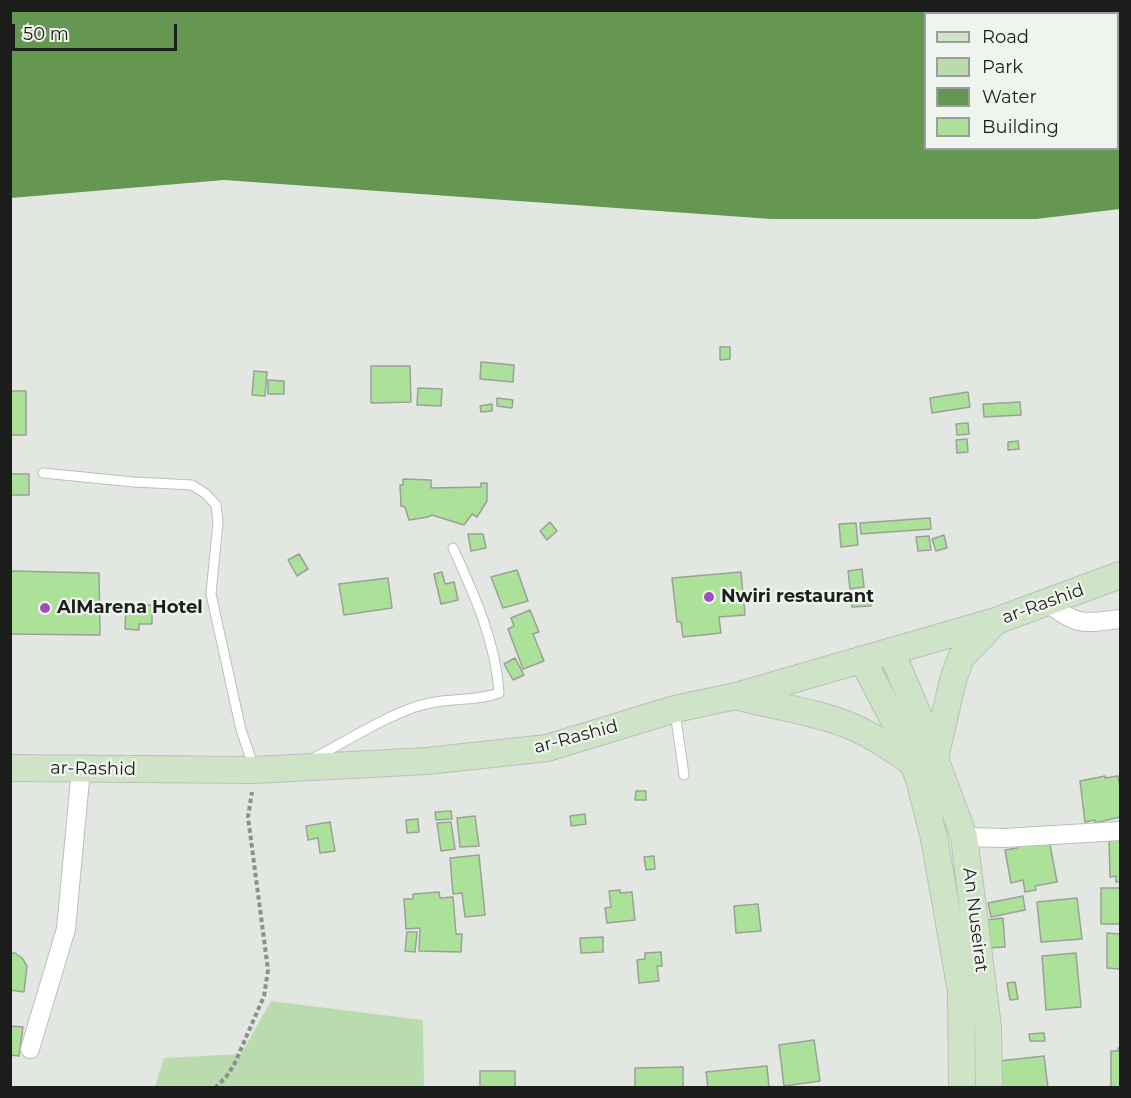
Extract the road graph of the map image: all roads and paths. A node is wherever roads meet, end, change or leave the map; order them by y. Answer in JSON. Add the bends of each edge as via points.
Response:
{"nodes":[{"id":1,"x":43,"y":473,"type":"dead end"},
{"id":2,"x":453,"y":548,"type":"dead end"},
{"id":3,"x":1120,"y":575,"type":"edge"},
{"id":4,"x":1048,"y":603,"type":"junction"},
{"id":5,"x":1120,"y":618,"type":"edge"},
{"id":6,"x":996,"y":621,"type":"junction"},
{"id":7,"x":891,"y":651,"type":"junction"},
{"id":8,"x":862,"y":659,"type":"junction"},
{"id":9,"x":736,"y":696,"type":"junction"},
{"id":10,"x":675,"y":709,"type":"junction"},
{"id":11,"x":924,"y":760,"type":"junction"},
{"id":12,"x":10,"y":768,"type":"edge"},
{"id":13,"x":294,"y":768,"type":"junction"},
{"id":14,"x":81,"y":769,"type":"junction"},
{"id":15,"x":254,"y":770,"type":"junction"},
{"id":16,"x":684,"y":774,"type":"dead end"},
{"id":17,"x":1120,"y":831,"type":"edge"},
{"id":18,"x":964,"y":837,"type":"junction"},
{"id":19,"x":30,"y":1049,"type":"dead end"},
{"id":20,"x":215,"y":1088,"type":"edge"},
{"id":21,"x":962,"y":1088,"type":"edge"},
{"id":22,"x":989,"y":1088,"type":"edge"}],
"edges":[{"from":1,"to":15,"type":"lane","via":[[192,485],[216,505],[211,594],[241,730]]},
{"from":2,"to":13,"type":"lane","via":[[480,607],[500,693],[411,708]]},
{"from":3,"to":4,"type":"main road","name":"ar-Rashid"},
{"from":4,"to":5,"type":"street","via":[[1066,617],[1083,622]]},
{"from":4,"to":6,"type":"main road","name":"ar-Rashid"},
{"from":6,"to":7,"type":"main road","name":"ar-Rashid"},
{"from":6,"to":11,"type":"main road","via":[[961,658]]},
{"from":7,"to":8,"type":"main road","name":"ar-Rashid"},
{"from":7,"to":11,"type":"main road","name":"An Nuseirat"},
{"from":8,"to":9,"type":"main road","name":"ar-Rashid"},
{"from":8,"to":11,"type":"main road","name":"An Nuseirat","via":[[901,734]]},
{"from":9,"to":10,"type":"main road","name":"ar-Rashid"},
{"from":9,"to":11,"type":"main road","via":[[808,711],[849,725]]},
{"from":10,"to":13,"type":"main road","name":"ar-Rashid","via":[[547,748],[427,761]]},
{"from":10,"to":16,"type":"lane"},
{"from":11,"to":18,"type":"main road","name":"An Nuseirat"},
{"from":11,"to":21,"type":"main road","name":"An Nuseirat","via":[[919,779],[934,838],[961,991]]},
{"from":12,"to":14,"type":"main road","name":"ar-Rashid"},
{"from":13,"to":15,"type":"main road","name":"ar-Rashid"},
{"from":14,"to":15,"type":"main road","name":"ar-Rashid"},
{"from":14,"to":19,"type":"street","via":[[66,929]]},
{"from":15,"to":20,"type":"path","via":[[248,817],[268,970],[264,996],[234,1065]]},
{"from":17,"to":18,"type":"street"},
{"from":18,"to":22,"type":"main road","name":"An Nuseirat","via":[[988,1027]]}]}
